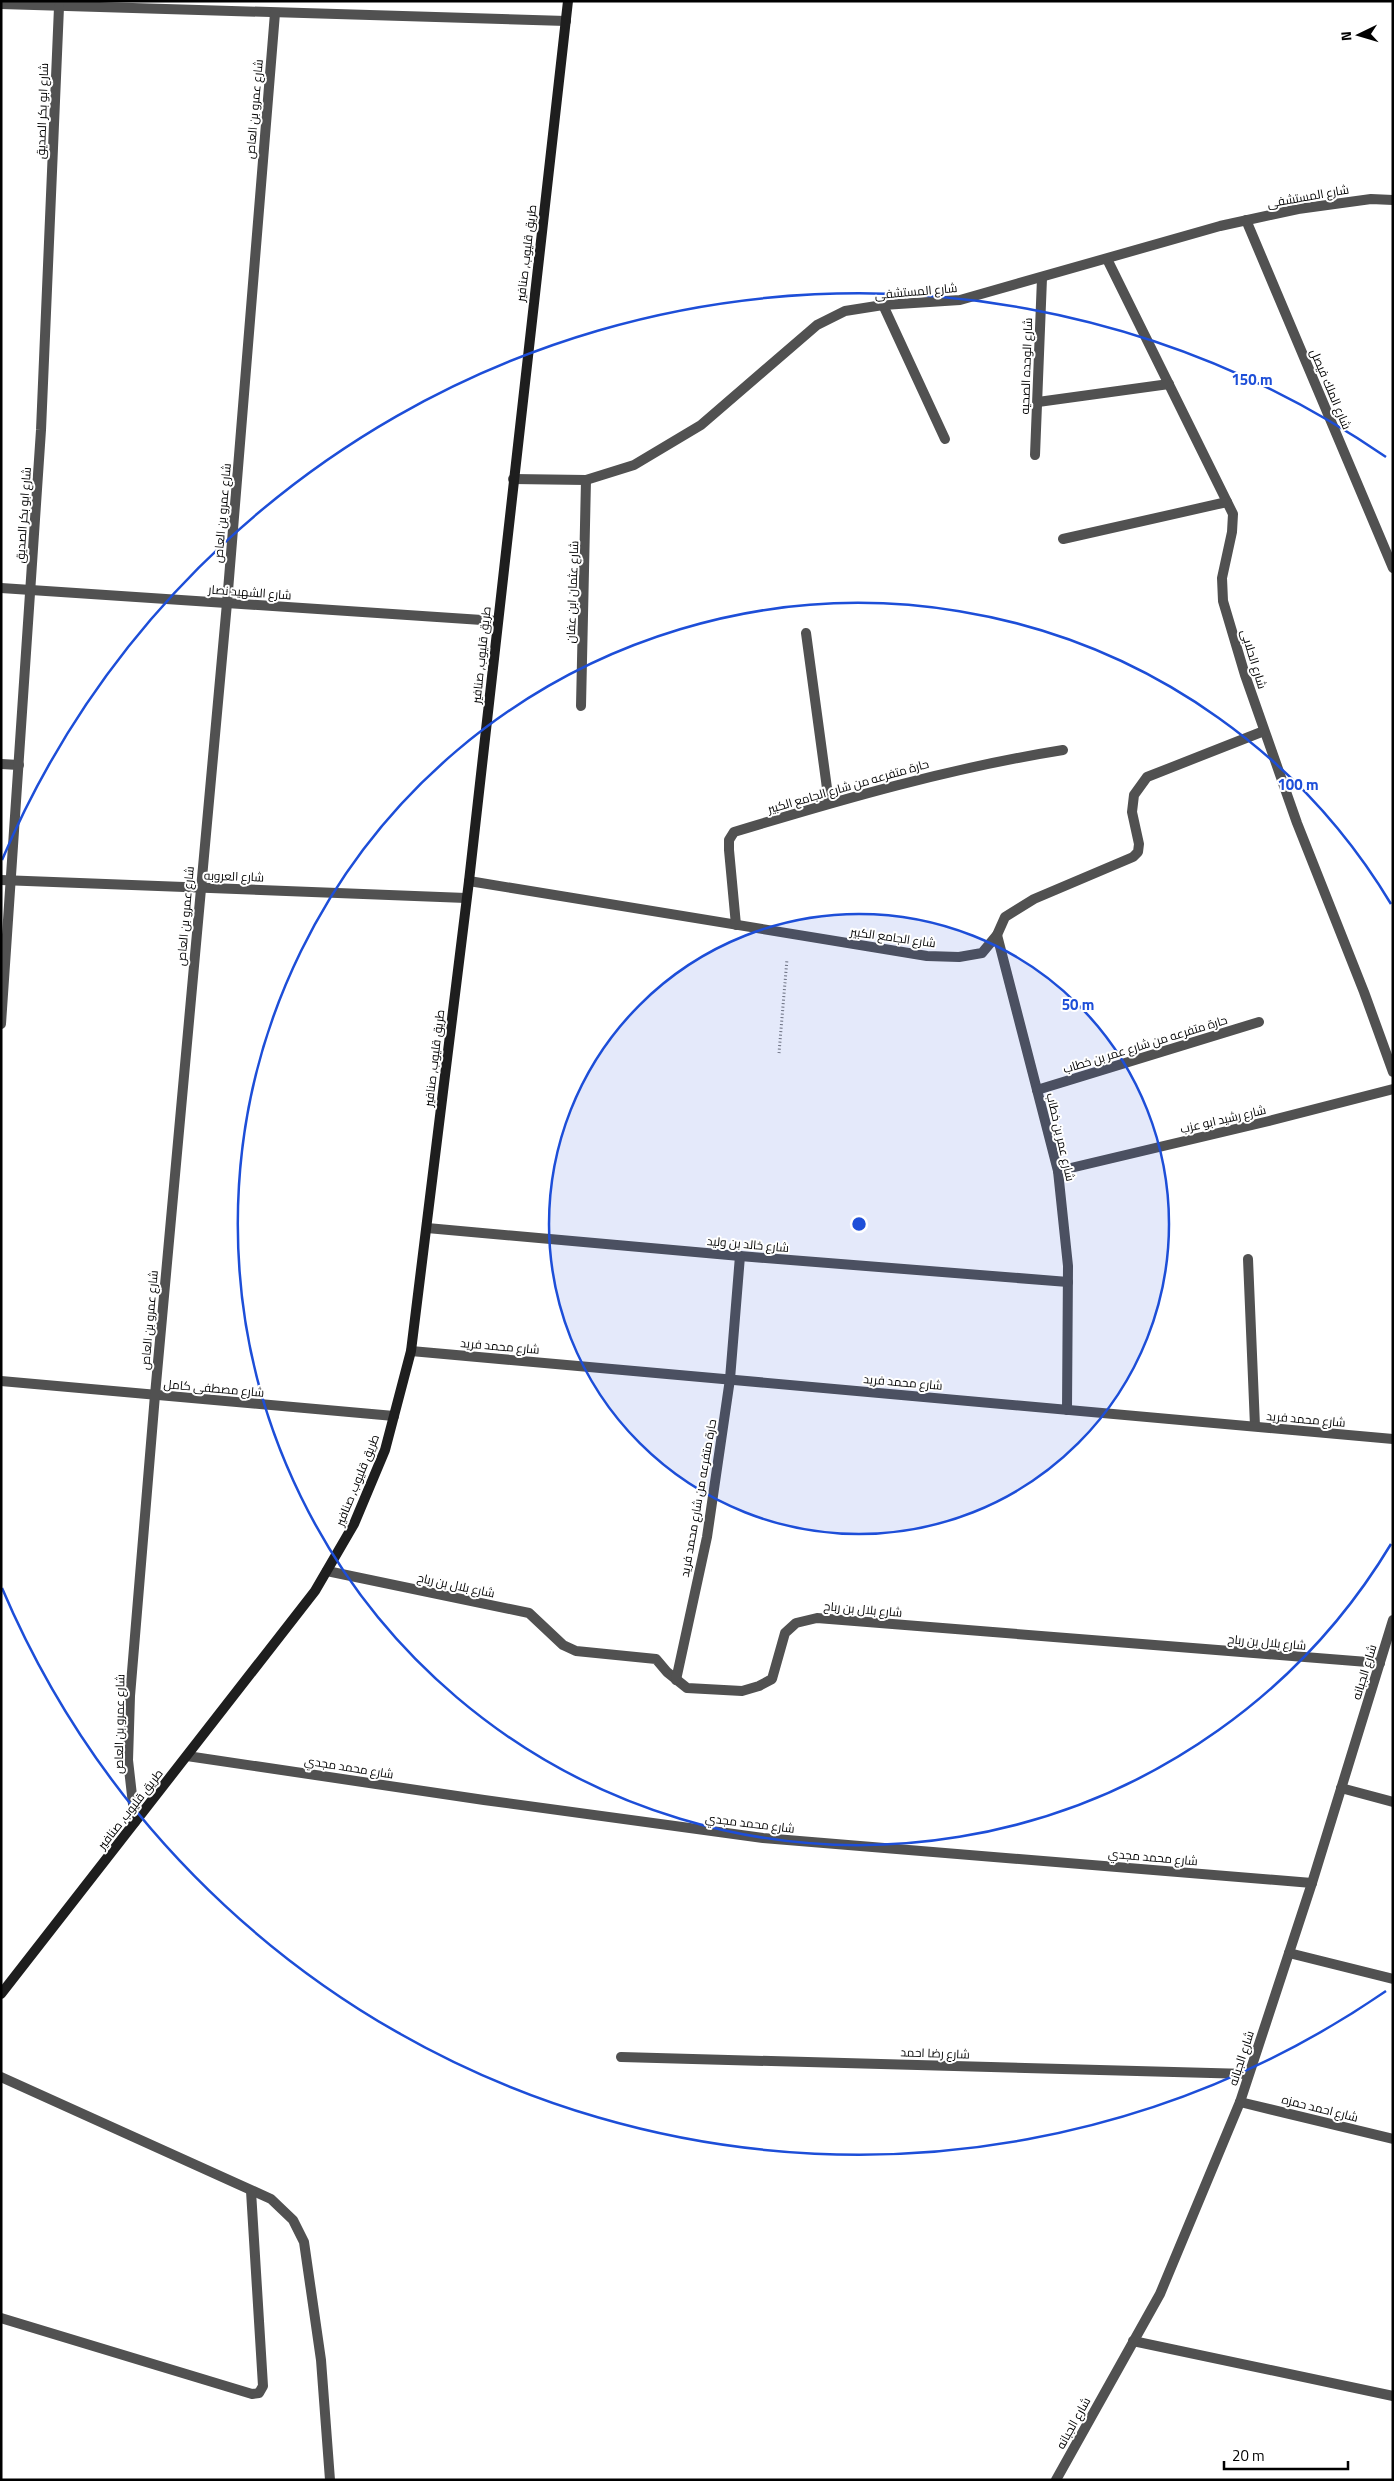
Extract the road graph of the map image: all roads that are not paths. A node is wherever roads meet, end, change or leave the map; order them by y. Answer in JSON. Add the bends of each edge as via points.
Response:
{"nodes":[{"id":1,"x":568,"y":1,"type":"edge"},
{"id":2,"x":1,"y":4,"type":"edge"},
{"id":3,"x":59,"y":7,"type":"junction"},
{"id":4,"x":275,"y":13,"type":"junction"},
{"id":5,"x":566,"y":20,"type":"junction"},
{"id":6,"x":1393,"y":200,"type":"edge"},
{"id":7,"x":1246,"y":220,"type":"junction"},
{"id":8,"x":1107,"y":259,"type":"junction"},
{"id":9,"x":1042,"y":278,"type":"junction"},
{"id":10,"x":883,"y":305,"type":"junction"},
{"id":11,"x":1169,"y":384,"type":"junction"},
{"id":12,"x":1038,"y":402,"type":"junction"},
{"id":13,"x":945,"y":439,"type":"dead end"},
{"id":14,"x":1036,"y":455,"type":"dead end"},
{"id":15,"x":512,"y":480,"type":"junction"},
{"id":16,"x":586,"y":480,"type":"junction"},
{"id":17,"x":1228,"y":502,"type":"junction"},
{"id":18,"x":1063,"y":539,"type":"dead end"},
{"id":19,"x":1393,"y":568,"type":"edge"},
{"id":20,"x":1,"y":588,"type":"edge"},
{"id":21,"x":30,"y":590,"type":"junction"},
{"id":22,"x":227,"y":603,"type":"junction"},
{"id":23,"x":497,"y":621,"type":"junction"},
{"id":24,"x":806,"y":633,"type":"dead end"},
{"id":25,"x":581,"y":706,"type":"dead end"},
{"id":26,"x":1264,"y":731,"type":"junction"},
{"id":27,"x":1063,"y":750,"type":"dead end"},
{"id":28,"x":1,"y":764,"type":"edge"},
{"id":29,"x":19,"y":765,"type":"junction"},
{"id":30,"x":829,"y":803,"type":"junction"},
{"id":31,"x":6,"y":880,"type":"edge"},
{"id":32,"x":469,"y":881,"type":"junction"},
{"id":33,"x":201,"y":887,"type":"junction"},
{"id":34,"x":466,"y":898,"type":"junction"},
{"id":35,"x":736,"y":925,"type":"junction"},
{"id":36,"x":997,"y":935,"type":"junction"},
{"id":37,"x":1259,"y":1022,"type":"dead end"},
{"id":38,"x":1,"y":1024,"type":"edge"},
{"id":39,"x":1393,"y":1072,"type":"edge"},
{"id":40,"x":1393,"y":1089,"type":"edge"},
{"id":41,"x":1037,"y":1090,"type":"junction"},
{"id":42,"x":1058,"y":1170,"type":"junction"},
{"id":43,"x":427,"y":1228,"type":"junction"},
{"id":44,"x":740,"y":1256,"type":"junction"},
{"id":45,"x":1248,"y":1259,"type":"dead end"},
{"id":46,"x":1068,"y":1282,"type":"junction"},
{"id":47,"x":411,"y":1351,"type":"junction"},
{"id":48,"x":730,"y":1379,"type":"junction"},
{"id":49,"x":1,"y":1381,"type":"edge"},
{"id":50,"x":154,"y":1395,"type":"junction"},
{"id":51,"x":1066,"y":1410,"type":"junction"},
{"id":52,"x":394,"y":1416,"type":"junction"},
{"id":53,"x":1254,"y":1426,"type":"junction"},
{"id":54,"x":1393,"y":1439,"type":"edge"},
{"id":55,"x":327,"y":1571,"type":"junction"},
{"id":56,"x":1393,"y":1620,"type":"edge"},
{"id":57,"x":1380,"y":1663,"type":"junction"},
{"id":58,"x":676,"y":1680,"type":"junction"},
{"id":59,"x":188,"y":1756,"type":"junction"},
{"id":60,"x":1342,"y":1788,"type":"junction"},
{"id":61,"x":1393,"y":1802,"type":"edge"},
{"id":62,"x":135,"y":1822,"type":"junction"},
{"id":63,"x":1312,"y":1883,"type":"junction"},
{"id":64,"x":1289,"y":1953,"type":"junction"},
{"id":65,"x":1393,"y":1980,"type":"edge"},
{"id":66,"x":1,"y":1994,"type":"edge"},
{"id":67,"x":622,"y":2057,"type":"dead end"},
{"id":68,"x":1248,"y":2074,"type":"junction"},
{"id":69,"x":1,"y":2077,"type":"edge"},
{"id":70,"x":1240,"y":2102,"type":"junction"},
{"id":71,"x":1393,"y":2139,"type":"edge"},
{"id":72,"x":251,"y":2190,"type":"junction"},
{"id":73,"x":1,"y":2318,"type":"edge"},
{"id":74,"x":1133,"y":2341,"type":"junction"},
{"id":75,"x":1393,"y":2396,"type":"edge"},
{"id":76,"x":330,"y":2480,"type":"edge"},
{"id":77,"x":1056,"y":2480,"type":"edge"}],
"edges":[{"from":1,"to":5,"type":"street","name":"طريق قليوب, صنافير"},
{"from":2,"to":3,"type":"street"},
{"from":3,"to":4,"type":"street"},
{"from":3,"to":21,"type":"street","name":"شارع ابو بكر الصديق","via":[[41,430]]},
{"from":4,"to":5,"type":"street"},
{"from":4,"to":22,"type":"street","name":"شارع عمرو بن العاص"},
{"from":5,"to":15,"type":"street","name":"طريق قليوب, صنافير"},
{"from":6,"to":7,"type":"street","name":"شارع المستشفى","via":[[1371,198]]},
{"from":7,"to":8,"type":"street","name":"شارع المستشفى"},
{"from":7,"to":19,"type":"street","name":"شارع الملك فيصل"},
{"from":8,"to":9,"type":"street","name":"شارع المستشفى"},
{"from":8,"to":11,"type":"street","name":"شارع الحلابى"},
{"from":9,"to":10,"type":"street","name":"شارع المستشفى","via":[[960,300]]},
{"from":9,"to":12,"type":"street","name":"شارع الوحده الصحيه"},
{"from":10,"to":13,"type":"street"},
{"from":10,"to":16,"type":"street","name":"شارع المستشفى","via":[[845,311],[817,325],[700,425],[634,465]]},
{"from":11,"to":12,"type":"street"},
{"from":11,"to":17,"type":"street","name":"شارع الحلابى"},
{"from":12,"to":14,"type":"street","name":"شارع الوحده الصحيه"},
{"from":15,"to":16,"type":"street","name":"شارع المستشفى"},
{"from":15,"to":23,"type":"street","name":"طريق قليوب, صنافير"},
{"from":16,"to":25,"type":"street","name":"شارع عثمان ابن عفان"},
{"from":17,"to":18,"type":"street"},
{"from":17,"to":26,"type":"street","name":"شارع الحلابى","via":[[1233,514],[1222,578],[1223,601]]},
{"from":20,"to":21,"type":"street","name":"شارع الشهيد نصار"},
{"from":21,"to":22,"type":"street","name":"شارع الشهيد نصار"},
{"from":21,"to":29,"type":"street","name":"شارع ابو بكر الصديق"},
{"from":22,"to":23,"type":"street","name":"شارع الشهيد نصار"},
{"from":22,"to":33,"type":"street","name":"شارع عمرو بن العاص"},
{"from":23,"to":32,"type":"street","name":"طريق قليوب, صنافير"},
{"from":24,"to":30,"type":"street"},
{"from":26,"to":36,"type":"street","name":"شارع الجامع الكبير","via":[[1147,778],[1134,795],[1132,812],[1138,852],[1034,899],[1005,917]]},
{"from":26,"to":39,"type":"street","name":"شارع الحلابى"},
{"from":27,"to":30,"type":"street","name":"حارة متفرعه من شارع الجامع الكبير","via":[[984,763]]},
{"from":28,"to":29,"type":"street"},
{"from":29,"to":31,"type":"street","name":"شارع ابو بكر الصديق"},
{"from":30,"to":35,"type":"street","name":"حارة متفرعه من شارع الجامع الكبير","via":[[734,832],[729,840],[729,850]]},
{"from":31,"to":33,"type":"street","name":"شارع العروبه"},
{"from":31,"to":38,"type":"street","name":"شارع ابو بكر الصديق"},
{"from":32,"to":34,"type":"street","name":"طريق قليوب, صنافير"},
{"from":32,"to":35,"type":"street","name":"شارع الجامع الكبير"},
{"from":33,"to":34,"type":"street","name":"شارع العروبه"},
{"from":33,"to":50,"type":"street","name":"شارع عمرو بن العاص"},
{"from":34,"to":43,"type":"street","name":"طريق قليوب, صنافير"},
{"from":35,"to":36,"type":"street","name":"شارع الجامع الكبير","via":[[918,955],[982,953]]},
{"from":36,"to":41,"type":"street","name":"شارع عمر بن خطاب"},
{"from":37,"to":41,"type":"street","name":"حارة متفرعه من شارع عمر بن خطاب"},
{"from":40,"to":42,"type":"street","name":"شارع رشيد ابو عزب"},
{"from":41,"to":42,"type":"street","name":"شارع عمر بن خطاب"},
{"from":42,"to":46,"type":"street","name":"شارع عمر بن خطاب"},
{"from":43,"to":44,"type":"street","name":"شارع خالد بن وليد"},
{"from":43,"to":47,"type":"street","name":"طريق قليوب, صنافير"},
{"from":44,"to":46,"type":"street","name":"شارع خالد بن وليد"},
{"from":44,"to":48,"type":"street","name":"حارة متفرعه من شارع محمد فريد"},
{"from":45,"to":53,"type":"street"},
{"from":46,"to":51,"type":"street","name":"شارع عمر بن خطاب"},
{"from":47,"to":48,"type":"street","name":"شارع محمد فريد"},
{"from":47,"to":52,"type":"street","name":"طريق قليوب, صنافير"},
{"from":48,"to":51,"type":"street","name":"شارع محمد فريد"},
{"from":48,"to":58,"type":"street","name":"حارة متفرعه من شارع محمد فريد","via":[[707,1537]]},
{"from":49,"to":50,"type":"street","name":"شارع مصطفى كامل"},
{"from":50,"to":52,"type":"street","name":"شارع مصطفى كامل"},
{"from":50,"to":62,"type":"street","name":"شارع عمرو بن العاص","via":[[130,1696],[128,1760]]},
{"from":51,"to":53,"type":"street","name":"شارع محمد فريد"},
{"from":52,"to":55,"type":"street","name":"طريق قليوب, صنافير","via":[[385,1450],[354,1524]]},
{"from":53,"to":54,"type":"street","name":"شارع محمد فريد"},
{"from":55,"to":58,"type":"street","name":"شارع بلال بن رباح","via":[[529,1613],[563,1645],[576,1651],[656,1659]]},
{"from":55,"to":59,"type":"street","name":"طريق قليوب, صنافير","via":[[316,1591]]},
{"from":56,"to":57,"type":"street","name":"شارع الجبانه"},
{"from":57,"to":58,"type":"street","name":"شارع بلال بن رباح","via":[[817,1618],[796,1622],[785,1633],[772,1679],[759,1686],[742,1692],[687,1688]]},
{"from":57,"to":60,"type":"street","name":"شارع الجبانه"},
{"from":59,"to":62,"type":"street","name":"طريق قليوب, صنافير"},
{"from":59,"to":63,"type":"street","name":"شارع محمد مجدي","via":[[763,1838]]},
{"from":60,"to":61,"type":"street"},
{"from":60,"to":63,"type":"street","name":"شارع الجبانه"},
{"from":62,"to":66,"type":"street","name":"طريق قليوب, صنافير"},
{"from":63,"to":64,"type":"street","name":"شارع الجبانه"},
{"from":64,"to":65,"type":"street"},
{"from":64,"to":68,"type":"street","name":"شارع الجبانه"},
{"from":67,"to":68,"type":"street","name":"شارع رضا احمد"},
{"from":68,"to":70,"type":"street","name":"شارع الجبانه"},
{"from":69,"to":72,"type":"street"},
{"from":70,"to":71,"type":"street","name":"شارع احمد حمزه"},
{"from":70,"to":74,"type":"street","name":"شارع الجبانه","via":[[1160,2294]]},
{"from":72,"to":73,"type":"street","via":[[263,2386],[259,2393],[252,2394]]},
{"from":72,"to":76,"type":"street","via":[[270,2199],[293,2220],[304,2242],[321,2360]]},
{"from":74,"to":75,"type":"street"},
{"from":74,"to":77,"type":"street","name":"شارع الجبانه"}]}
